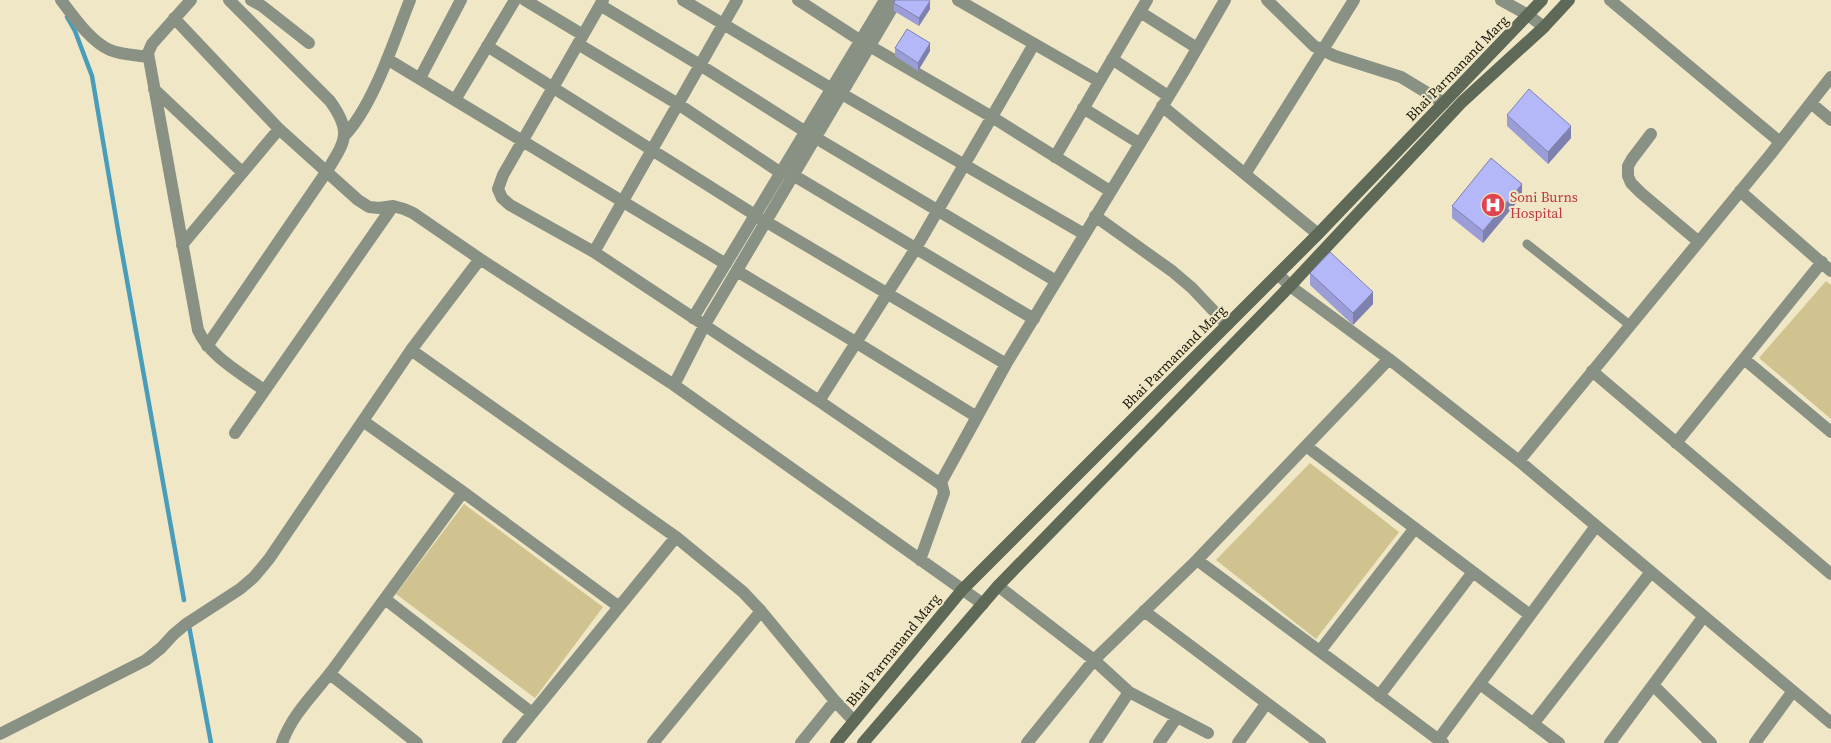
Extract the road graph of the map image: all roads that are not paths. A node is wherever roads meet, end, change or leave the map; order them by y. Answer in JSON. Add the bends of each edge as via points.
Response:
{"nodes":[{"id":1,"x":61,"y":0,"type":"edge"},
{"id":2,"x":191,"y":0,"type":"edge"},
{"id":3,"x":229,"y":0,"type":"edge"},
{"id":4,"x":251,"y":0,"type":"edge"},
{"id":5,"x":410,"y":0,"type":"edge"},
{"id":6,"x":461,"y":0,"type":"edge"},
{"id":7,"x":515,"y":0,"type":"edge"},
{"id":8,"x":525,"y":0,"type":"edge"},
{"id":9,"x":683,"y":0,"type":"edge"},
{"id":10,"x":737,"y":0,"type":"edge"},
{"id":11,"x":798,"y":0,"type":"edge"},
{"id":12,"x":885,"y":0,"type":"edge"},
{"id":13,"x":897,"y":0,"type":"edge"},
{"id":14,"x":958,"y":0,"type":"edge"},
{"id":15,"x":1147,"y":0,"type":"edge"},
{"id":16,"x":1225,"y":0,"type":"edge"},
{"id":17,"x":1267,"y":0,"type":"edge"},
{"id":18,"x":1354,"y":0,"type":"edge"},
{"id":19,"x":1502,"y":0,"type":"edge"},
{"id":20,"x":1542,"y":0,"type":"edge"},
{"id":21,"x":1569,"y":0,"type":"edge"},
{"id":22,"x":1610,"y":0,"type":"edge"},
{"id":23,"x":602,"y":3,"type":"edge"},
{"id":24,"x":1140,"y":12,"type":"junction"},
{"id":25,"x":1528,"y":15,"type":"junction"},
{"id":26,"x":174,"y":18,"type":"junction"},
{"id":27,"x":723,"y":24,"type":"junction"},
{"id":28,"x":1544,"y":27,"type":"junction"},
{"id":29,"x":580,"y":39,"type":"junction"},
{"id":30,"x":309,"y":43,"type":"dead end"},
{"id":31,"x":866,"y":43,"type":"junction"},
{"id":32,"x":1034,"y":44,"type":"junction"},
{"id":33,"x":487,"y":46,"type":"junction"},
{"id":34,"x":1197,"y":48,"type":"junction"},
{"id":35,"x":1323,"y":51,"type":"junction"},
{"id":36,"x":148,"y":57,"type":"junction"},
{"id":37,"x":387,"y":58,"type":"junction"},
{"id":38,"x":1112,"y":59,"type":"junction"},
{"id":39,"x":700,"y":65,"type":"junction"},
{"id":40,"x":1831,"y":77,"type":"edge"},
{"id":41,"x":420,"y":78,"type":"junction"},
{"id":42,"x":1099,"y":81,"type":"junction"},
{"id":43,"x":553,"y":87,"type":"junction"},
{"id":44,"x":154,"y":89,"type":"junction"},
{"id":45,"x":837,"y":91,"type":"junction"},
{"id":46,"x":455,"y":100,"type":"junction"},
{"id":47,"x":1165,"y":101,"type":"junction"},
{"id":48,"x":1444,"y":103,"type":"junction"},
{"id":49,"x":1811,"y":103,"type":"junction"},
{"id":50,"x":678,"y":104,"type":"junction"},
{"id":51,"x":1083,"y":108,"type":"junction"},
{"id":52,"x":992,"y":117,"type":"junction"},
{"id":53,"x":1831,"y":120,"type":"edge"},
{"id":54,"x":279,"y":128,"type":"junction"},
{"id":55,"x":1651,"y":134,"type":"dead end"},
{"id":56,"x":345,"y":135,"type":"junction"},
{"id":57,"x":811,"y":135,"type":"junction"},
{"id":58,"x":521,"y":141,"type":"junction"},
{"id":59,"x":1780,"y":142,"type":"junction"},
{"id":60,"x":1139,"y":143,"type":"junction"},
{"id":61,"x":652,"y":149,"type":"junction"},
{"id":62,"x":1055,"y":157,"type":"junction"},
{"id":63,"x":964,"y":164,"type":"junction"},
{"id":64,"x":242,"y":172,"type":"junction"},
{"id":65,"x":327,"y":172,"type":"junction"},
{"id":66,"x":787,"y":174,"type":"junction"},
{"id":67,"x":1245,"y":174,"type":"junction"},
{"id":68,"x":1110,"y":191,"type":"junction"},
{"id":69,"x":1740,"y":191,"type":"junction"},
{"id":70,"x":623,"y":201,"type":"junction"},
{"id":71,"x":393,"y":206,"type":"junction"},
{"id":72,"x":939,"y":210,"type":"junction"},
{"id":73,"x":1095,"y":216,"type":"junction"},
{"id":74,"x":761,"y":218,"type":"junction"},
{"id":75,"x":1084,"y":234,"type":"junction"},
{"id":76,"x":1318,"y":234,"type":"junction"},
{"id":77,"x":1699,"y":242,"type":"junction"},
{"id":78,"x":1527,"y":244,"type":"dead end"},
{"id":79,"x":182,"y":245,"type":"junction"},
{"id":80,"x":916,"y":248,"type":"junction"},
{"id":81,"x":594,"y":252,"type":"junction"},
{"id":82,"x":480,"y":259,"type":"junction"},
{"id":83,"x":726,"y":264,"type":"junction"},
{"id":84,"x":1826,"y":267,"type":"edge"},
{"id":85,"x":737,"y":271,"type":"junction"},
{"id":86,"x":1278,"y":274,"type":"junction"},
{"id":87,"x":1056,"y":281,"type":"junction"},
{"id":88,"x":1290,"y":286,"type":"junction"},
{"id":89,"x":888,"y":293,"type":"junction"},
{"id":90,"x":1034,"y":319,"type":"junction"},
{"id":91,"x":698,"y":322,"type":"junction"},
{"id":92,"x":1227,"y":325,"type":"junction"},
{"id":93,"x":1631,"y":326,"type":"junction"},
{"id":94,"x":857,"y":342,"type":"junction"},
{"id":95,"x":207,"y":346,"type":"junction"},
{"id":96,"x":411,"y":350,"type":"junction"},
{"id":97,"x":1389,"y":359,"type":"junction"},
{"id":98,"x":1744,"y":360,"type":"junction"},
{"id":99,"x":1006,"y":364,"type":"junction"},
{"id":100,"x":1592,"y":371,"type":"junction"},
{"id":101,"x":674,"y":385,"type":"junction"},
{"id":102,"x":264,"y":390,"type":"junction"},
{"id":103,"x":819,"y":401,"type":"junction"},
{"id":104,"x":977,"y":418,"type":"junction"},
{"id":105,"x":363,"y":421,"type":"junction"},
{"id":106,"x":1831,"y":432,"type":"edge"},
{"id":107,"x":235,"y":433,"type":"dead end"},
{"id":108,"x":1676,"y":443,"type":"junction"},
{"id":109,"x":1306,"y":446,"type":"junction"},
{"id":110,"x":1519,"y":461,"type":"junction"},
{"id":111,"x":940,"y":484,"type":"junction"},
{"id":112,"x":463,"y":492,"type":"junction"},
{"id":113,"x":1596,"y":526,"type":"junction"},
{"id":114,"x":1415,"y":528,"type":"junction"},
{"id":115,"x":676,"y":537,"type":"junction"},
{"id":116,"x":920,"y":560,"type":"junction"},
{"id":117,"x":1197,"y":560,"type":"junction"},
{"id":118,"x":1829,"y":569,"type":"edge"},
{"id":119,"x":1473,"y":572,"type":"junction"},
{"id":120,"x":1651,"y":572,"type":"junction"},
{"id":121,"x":998,"y":586,"type":"junction"},
{"id":122,"x":962,"y":590,"type":"junction"},
{"id":123,"x":384,"y":599,"type":"junction"},
{"id":124,"x":982,"y":604,"type":"junction"},
{"id":125,"x":618,"y":606,"type":"junction"},
{"id":126,"x":761,"y":611,"type":"junction"},
{"id":127,"x":1144,"y":611,"type":"junction"},
{"id":128,"x":1530,"y":615,"type":"junction"},
{"id":129,"x":1704,"y":616,"type":"junction"},
{"id":130,"x":1320,"y":652,"type":"junction"},
{"id":131,"x":1094,"y":660,"type":"junction"},
{"id":132,"x":330,"y":674,"type":"junction"},
{"id":133,"x":1480,"y":684,"type":"junction"},
{"id":134,"x":1653,"y":685,"type":"junction"},
{"id":135,"x":1793,"y":691,"type":"junction"},
{"id":136,"x":1129,"y":692,"type":"junction"},
{"id":137,"x":1379,"y":696,"type":"junction"},
{"id":138,"x":835,"y":701,"type":"junction"},
{"id":139,"x":1266,"y":704,"type":"junction"},
{"id":140,"x":532,"y":713,"type":"junction"},
{"id":141,"x":1177,"y":717,"type":"junction"},
{"id":142,"x":854,"y":721,"type":"junction"},
{"id":143,"x":1831,"y":722,"type":"edge"},
{"id":144,"x":1534,"y":724,"type":"junction"},
{"id":145,"x":1208,"y":733,"type":"dead end"},
{"id":146,"x":0,"y":734,"type":"edge"},
{"id":147,"x":869,"y":741,"type":"edge"},
{"id":148,"x":1441,"y":741,"type":"edge"},
{"id":149,"x":1316,"y":742,"type":"edge"},
{"id":150,"x":282,"y":743,"type":"edge"},
{"id":151,"x":417,"y":743,"type":"edge"},
{"id":152,"x":508,"y":743,"type":"edge"},
{"id":153,"x":653,"y":743,"type":"edge"},
{"id":154,"x":801,"y":743,"type":"edge"},
{"id":155,"x":836,"y":743,"type":"edge"},
{"id":156,"x":1027,"y":743,"type":"edge"},
{"id":157,"x":1095,"y":743,"type":"edge"},
{"id":158,"x":1159,"y":743,"type":"edge"},
{"id":159,"x":1238,"y":743,"type":"edge"},
{"id":160,"x":1560,"y":743,"type":"edge"},
{"id":161,"x":1610,"y":743,"type":"edge"},
{"id":162,"x":1711,"y":743,"type":"edge"},
{"id":163,"x":1755,"y":743,"type":"edge"}],
"edges":[{"from":1,"to":36,"type":"street","via":[[100,44],[124,54]]},
{"from":2,"to":26,"type":"street"},
{"from":3,"to":56,"type":"street","via":[[330,101],[344,124]]},
{"from":4,"to":30,"type":"street"},
{"from":5,"to":37,"type":"street"},
{"from":6,"to":41,"type":"street"},
{"from":7,"to":33,"type":"street"},
{"from":8,"to":29,"type":"street"},
{"from":9,"to":27,"type":"street"},
{"from":10,"to":27,"type":"street"},
{"from":11,"to":31,"type":"street"},
{"from":12,"to":31,"type":"street"},
{"from":13,"to":31,"type":"street"},
{"from":14,"to":32,"type":"street"},
{"from":15,"to":24,"type":"street"},
{"from":16,"to":34,"type":"street"},
{"from":17,"to":35,"type":"street","via":[[1306,39]]},
{"from":18,"to":35,"type":"street"},
{"from":19,"to":25,"type":"street"},
{"from":20,"to":25,"type":"street","name":"Bhai Parmanand Marg"},
{"from":21,"to":28,"type":"street","name":"Bhai Parmanand Marg"},
{"from":22,"to":59,"type":"street"},
{"from":23,"to":29,"type":"street"},
{"from":23,"to":39,"type":"street"},
{"from":24,"to":34,"type":"street"},
{"from":24,"to":38,"type":"street"},
{"from":25,"to":28,"type":"street"},
{"from":25,"to":48,"type":"street","name":"Bhai Parmanand Marg"},
{"from":26,"to":36,"type":"street","via":[[152,44]]},
{"from":26,"to":54,"type":"street"},
{"from":27,"to":39,"type":"street"},
{"from":27,"to":45,"type":"street"},
{"from":28,"to":88,"type":"street","name":"Bhai Parmanand Marg","via":[[1462,102]]},
{"from":29,"to":43,"type":"street"},
{"from":29,"to":50,"type":"street"},
{"from":31,"to":45,"type":"street"},
{"from":31,"to":52,"type":"street"},
{"from":32,"to":42,"type":"street"},
{"from":32,"to":52,"type":"street"},
{"from":33,"to":43,"type":"street"},
{"from":33,"to":46,"type":"street"},
{"from":34,"to":47,"type":"street"},
{"from":35,"to":48,"type":"street","via":[[1401,77]]},
{"from":35,"to":67,"type":"street"},
{"from":36,"to":44,"type":"street"},
{"from":37,"to":41,"type":"street"},
{"from":37,"to":56,"type":"street","via":[[360,114]]},
{"from":38,"to":42,"type":"street"},
{"from":38,"to":47,"type":"street"},
{"from":39,"to":50,"type":"street"},
{"from":39,"to":57,"type":"street"},
{"from":40,"to":49,"type":"street"},
{"from":41,"to":46,"type":"street"},
{"from":42,"to":51,"type":"street"},
{"from":43,"to":58,"type":"street"},
{"from":43,"to":61,"type":"street"},
{"from":44,"to":64,"type":"street"},
{"from":44,"to":79,"type":"street"},
{"from":45,"to":57,"type":"street"},
{"from":45,"to":63,"type":"street"},
{"from":46,"to":58,"type":"street"},
{"from":47,"to":60,"type":"street"},
{"from":47,"to":67,"type":"street"},
{"from":48,"to":76,"type":"street","name":"Bhai Parmanand Marg"},
{"from":49,"to":53,"type":"street"},
{"from":49,"to":59,"type":"street"},
{"from":50,"to":61,"type":"street"},
{"from":50,"to":66,"type":"street"},
{"from":51,"to":60,"type":"street"},
{"from":51,"to":62,"type":"street"},
{"from":52,"to":62,"type":"street"},
{"from":52,"to":63,"type":"street"},
{"from":54,"to":64,"type":"street"},
{"from":54,"to":65,"type":"street"},
{"from":55,"to":77,"type":"street","via":[[1628,166],[1631,183]]},
{"from":56,"to":65,"type":"street","via":[[343,145]]},
{"from":57,"to":66,"type":"street"},
{"from":57,"to":72,"type":"street"},
{"from":58,"to":70,"type":"street"},
{"from":58,"to":81,"type":"street","via":[[498,189],[502,198],[510,206]]},
{"from":59,"to":69,"type":"street"},
{"from":60,"to":68,"type":"street"},
{"from":61,"to":70,"type":"street"},
{"from":61,"to":74,"type":"street"},
{"from":62,"to":68,"type":"street"},
{"from":63,"to":72,"type":"street"},
{"from":63,"to":75,"type":"street"},
{"from":64,"to":79,"type":"street"},
{"from":65,"to":71,"type":"street","via":[[369,207]]},
{"from":65,"to":95,"type":"street"},
{"from":66,"to":74,"type":"street"},
{"from":66,"to":80,"type":"street"},
{"from":67,"to":76,"type":"street"},
{"from":68,"to":73,"type":"street"},
{"from":69,"to":77,"type":"street"},
{"from":69,"to":84,"type":"street"},
{"from":70,"to":81,"type":"street"},
{"from":70,"to":83,"type":"street"},
{"from":71,"to":82,"type":"street","via":[[413,214]]},
{"from":71,"to":102,"type":"street"},
{"from":72,"to":80,"type":"street"},
{"from":72,"to":87,"type":"street"},
{"from":73,"to":75,"type":"street"},
{"from":73,"to":92,"type":"street","via":[[1172,270]]},
{"from":74,"to":83,"type":"street"},
{"from":74,"to":85,"type":"street"},
{"from":74,"to":89,"type":"street"},
{"from":75,"to":87,"type":"street"},
{"from":76,"to":86,"type":"street","name":"Bhai Parmanand Marg"},
{"from":77,"to":93,"type":"street"},
{"from":78,"to":93,"type":"lane"},
{"from":79,"to":95,"type":"street","via":[[198,330]]},
{"from":80,"to":89,"type":"street"},
{"from":80,"to":90,"type":"street"},
{"from":81,"to":91,"type":"street"},
{"from":82,"to":96,"type":"street"},
{"from":82,"to":101,"type":"street"},
{"from":83,"to":91,"type":"street"},
{"from":84,"to":98,"type":"street"},
{"from":85,"to":91,"type":"street"},
{"from":85,"to":94,"type":"street"},
{"from":86,"to":88,"type":"street"},
{"from":86,"to":92,"type":"street","name":"Bhai Parmanand Marg"},
{"from":87,"to":90,"type":"street"},
{"from":88,"to":97,"type":"street"},
{"from":88,"to":121,"type":"street","name":"Bhai Parmanand Marg"},
{"from":89,"to":94,"type":"street"},
{"from":89,"to":99,"type":"street"},
{"from":90,"to":99,"type":"street"},
{"from":91,"to":101,"type":"street"},
{"from":91,"to":103,"type":"street"},
{"from":92,"to":122,"type":"street","name":"Bhai Parmanand Marg"},
{"from":93,"to":100,"type":"street"},
{"from":94,"to":103,"type":"street"},
{"from":94,"to":104,"type":"street"},
{"from":95,"to":102,"type":"street"},
{"from":96,"to":105,"type":"street"},
{"from":96,"to":115,"type":"street"},
{"from":97,"to":109,"type":"street"},
{"from":97,"to":110,"type":"street"},
{"from":98,"to":106,"type":"street"},
{"from":98,"to":108,"type":"street"},
{"from":99,"to":104,"type":"street"},
{"from":100,"to":108,"type":"street"},
{"from":100,"to":110,"type":"street"},
{"from":101,"to":116,"type":"street"},
{"from":102,"to":107,"type":"street"},
{"from":103,"to":111,"type":"street"},
{"from":104,"to":111,"type":"street"},
{"from":105,"to":112,"type":"street"},
{"from":105,"to":146,"type":"street","via":[[254,577],[186,624],[146,660]]},
{"from":108,"to":118,"type":"street"},
{"from":109,"to":114,"type":"street"},
{"from":109,"to":117,"type":"street"},
{"from":110,"to":113,"type":"street"},
{"from":111,"to":116,"type":"street","via":[[944,493]]},
{"from":112,"to":123,"type":"street"},
{"from":112,"to":125,"type":"street"},
{"from":113,"to":120,"type":"street"},
{"from":113,"to":128,"type":"street"},
{"from":114,"to":119,"type":"street"},
{"from":114,"to":130,"type":"street"},
{"from":115,"to":125,"type":"street"},
{"from":115,"to":126,"type":"street","via":[[743,592]]},
{"from":116,"to":122,"type":"street"},
{"from":117,"to":127,"type":"street"},
{"from":117,"to":130,"type":"street"},
{"from":119,"to":128,"type":"street"},
{"from":119,"to":137,"type":"street"},
{"from":120,"to":129,"type":"street"},
{"from":120,"to":144,"type":"street"},
{"from":121,"to":124,"type":"street","name":"Bhai Parmanand Marg"},
{"from":121,"to":131,"type":"street"},
{"from":122,"to":124,"type":"street"},
{"from":122,"to":142,"type":"street","name":"Bhai Parmanand Marg"},
{"from":123,"to":132,"type":"street"},
{"from":123,"to":140,"type":"street"},
{"from":124,"to":147,"type":"street","name":"Bhai Parmanand Marg"},
{"from":125,"to":140,"type":"street"},
{"from":126,"to":138,"type":"street"},
{"from":126,"to":153,"type":"street"},
{"from":127,"to":131,"type":"street"},
{"from":127,"to":139,"type":"street"},
{"from":128,"to":133,"type":"street"},
{"from":129,"to":134,"type":"street"},
{"from":129,"to":135,"type":"street"},
{"from":130,"to":137,"type":"street"},
{"from":131,"to":136,"type":"street"},
{"from":131,"to":156,"type":"street"},
{"from":132,"to":150,"type":"street","via":[[287,730]]},
{"from":132,"to":151,"type":"street"},
{"from":133,"to":144,"type":"street"},
{"from":133,"to":148,"type":"street"},
{"from":134,"to":161,"type":"street"},
{"from":134,"to":162,"type":"street"},
{"from":135,"to":143,"type":"street"},
{"from":135,"to":163,"type":"street"},
{"from":136,"to":141,"type":"street"},
{"from":136,"to":157,"type":"street"},
{"from":137,"to":148,"type":"street"},
{"from":138,"to":142,"type":"street"},
{"from":138,"to":154,"type":"street"},
{"from":139,"to":149,"type":"street"},
{"from":139,"to":159,"type":"street"},
{"from":140,"to":152,"type":"street"},
{"from":141,"to":145,"type":"street"},
{"from":141,"to":158,"type":"street"},
{"from":142,"to":155,"type":"street","name":"Bhai Parmanand Marg"},
{"from":144,"to":160,"type":"street"}]}
